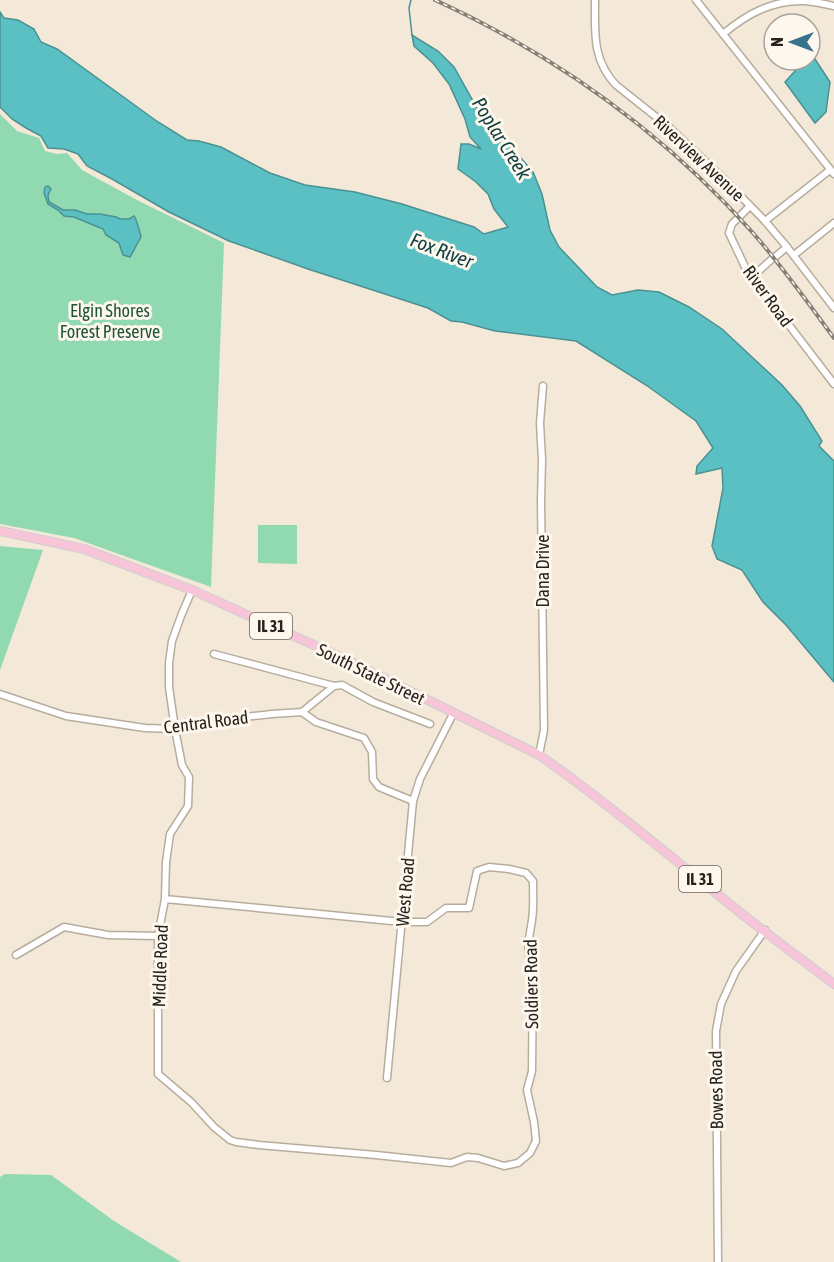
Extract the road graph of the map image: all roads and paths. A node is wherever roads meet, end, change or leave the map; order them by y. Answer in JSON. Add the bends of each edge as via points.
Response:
{"nodes":[{"id":1,"x":595,"y":0,"type":"edge"},
{"id":2,"x":696,"y":0,"type":"edge"},
{"id":3,"x":834,"y":6,"type":"edge"},
{"id":4,"x":723,"y":34,"type":"junction"},
{"id":5,"x":832,"y":172,"type":"edge"},
{"id":6,"x":750,"y":206,"type":"junction"},
{"id":7,"x":765,"y":221,"type":"junction"},
{"id":8,"x":834,"y":223,"type":"edge"},
{"id":9,"x":787,"y":247,"type":"junction"},
{"id":10,"x":794,"y":255,"type":"junction"},
{"id":11,"x":752,"y":277,"type":"junction"},
{"id":12,"x":834,"y":308,"type":"edge"},
{"id":13,"x":834,"y":384,"type":"edge"},
{"id":14,"x":543,"y":386,"type":"dead end"},
{"id":15,"x":0,"y":531,"type":"edge"},
{"id":16,"x":192,"y":590,"type":"junction"},
{"id":17,"x":214,"y":654,"type":"dead end"},
{"id":18,"x":334,"y":686,"type":"junction"},
{"id":19,"x":0,"y":694,"type":"edge"},
{"id":20,"x":302,"y":712,"type":"junction"},
{"id":21,"x":453,"y":714,"type":"junction"},
{"id":22,"x":430,"y":724,"type":"dead end"},
{"id":23,"x":174,"y":729,"type":"junction"},
{"id":24,"x":539,"y":755,"type":"junction"},
{"id":25,"x":413,"y":801,"type":"junction"},
{"id":26,"x":165,"y":899,"type":"junction"},
{"id":27,"x":402,"y":922,"type":"junction"},
{"id":28,"x":765,"y":930,"type":"junction"},
{"id":29,"x":158,"y":936,"type":"junction"},
{"id":30,"x":16,"y":955,"type":"dead end"},
{"id":31,"x":834,"y":984,"type":"edge"},
{"id":32,"x":387,"y":1078,"type":"dead end"},
{"id":33,"x":376,"y":1155,"type":"joint"},
{"id":34,"x":718,"y":1262,"type":"edge"}],
"edges":[{"from":1,"to":6,"type":"street","name":"Riverview Avenue","via":[[596,44],[609,78],[670,128]]},
{"from":2,"to":4,"type":"street"},
{"from":3,"to":4,"type":"street","via":[[800,0],[778,2],[750,13]]},
{"from":4,"to":5,"type":"street"},
{"from":5,"to":7,"type":"street"},
{"from":6,"to":7,"type":"street","name":"Riverview Avenue"},
{"from":6,"to":11,"type":"street","name":"River Road","via":[[732,224],[729,233]]},
{"from":7,"to":9,"type":"street","name":"Riverview Avenue"},
{"from":8,"to":10,"type":"street"},
{"from":9,"to":10,"type":"street","name":"Riverview Avenue"},
{"from":9,"to":11,"type":"street"},
{"from":10,"to":12,"type":"street","name":"Riverview Avenue"},
{"from":11,"to":13,"type":"street","name":"River Road"},
{"from":14,"to":24,"type":"street","name":"Dana Drive","via":[[540,423],[544,730]]},
{"from":15,"to":16,"type":"main road","name":"South State Street","number":"IL 31","via":[[84,549]]},
{"from":16,"to":21,"type":"main road","name":"South State Street","number":"IL 31","via":[[347,660]]},
{"from":16,"to":23,"type":"street","name":"Middle Road","via":[[172,641],[169,663]]},
{"from":17,"to":18,"type":"street"},
{"from":18,"to":20,"type":"street"},
{"from":18,"to":22,"type":"street","via":[[342,684],[374,702]]},
{"from":19,"to":23,"type":"street","name":"Central Road","via":[[66,716]]},
{"from":20,"to":23,"type":"street","name":"Central Road"},
{"from":20,"to":25,"type":"street","via":[[316,722],[364,738],[372,752],[373,779],[379,787]]},
{"from":21,"to":24,"type":"main road","name":"South State Street","number":"IL 31"},
{"from":21,"to":25,"type":"street","name":"West Road"},
{"from":23,"to":26,"type":"street","name":"Middle Road","via":[[182,765],[189,777],[188,806],[170,834]]},
{"from":24,"to":28,"type":"main road","name":"South State Street","number":"IL 31"},
{"from":25,"to":27,"type":"street","name":"West Road"},
{"from":26,"to":27,"type":"street","name":"Soldiers Road"},
{"from":26,"to":29,"type":"street","name":"Middle Road"},
{"from":27,"to":32,"type":"street","name":"West Road"},
{"from":27,"to":33,"type":"street","name":"Soldiers Road","via":[[427,922],[446,908],[469,908],[477,871],[489,867],[526,873],[533,881],[528,939],[533,968],[532,1071],[527,1090],[536,1141],[519,1163],[504,1166],[467,1157],[451,1164]]},
{"from":28,"to":31,"type":"main road","number":"IL 31"},
{"from":28,"to":34,"type":"street","name":"Bowes Road","via":[[736,971],[716,1031]]},
{"from":29,"to":30,"type":"street","via":[[108,935],[64,927]]},
{"from":29,"to":33,"type":"street","name":"Middle Road","via":[[158,1074],[230,1140]]}]}
